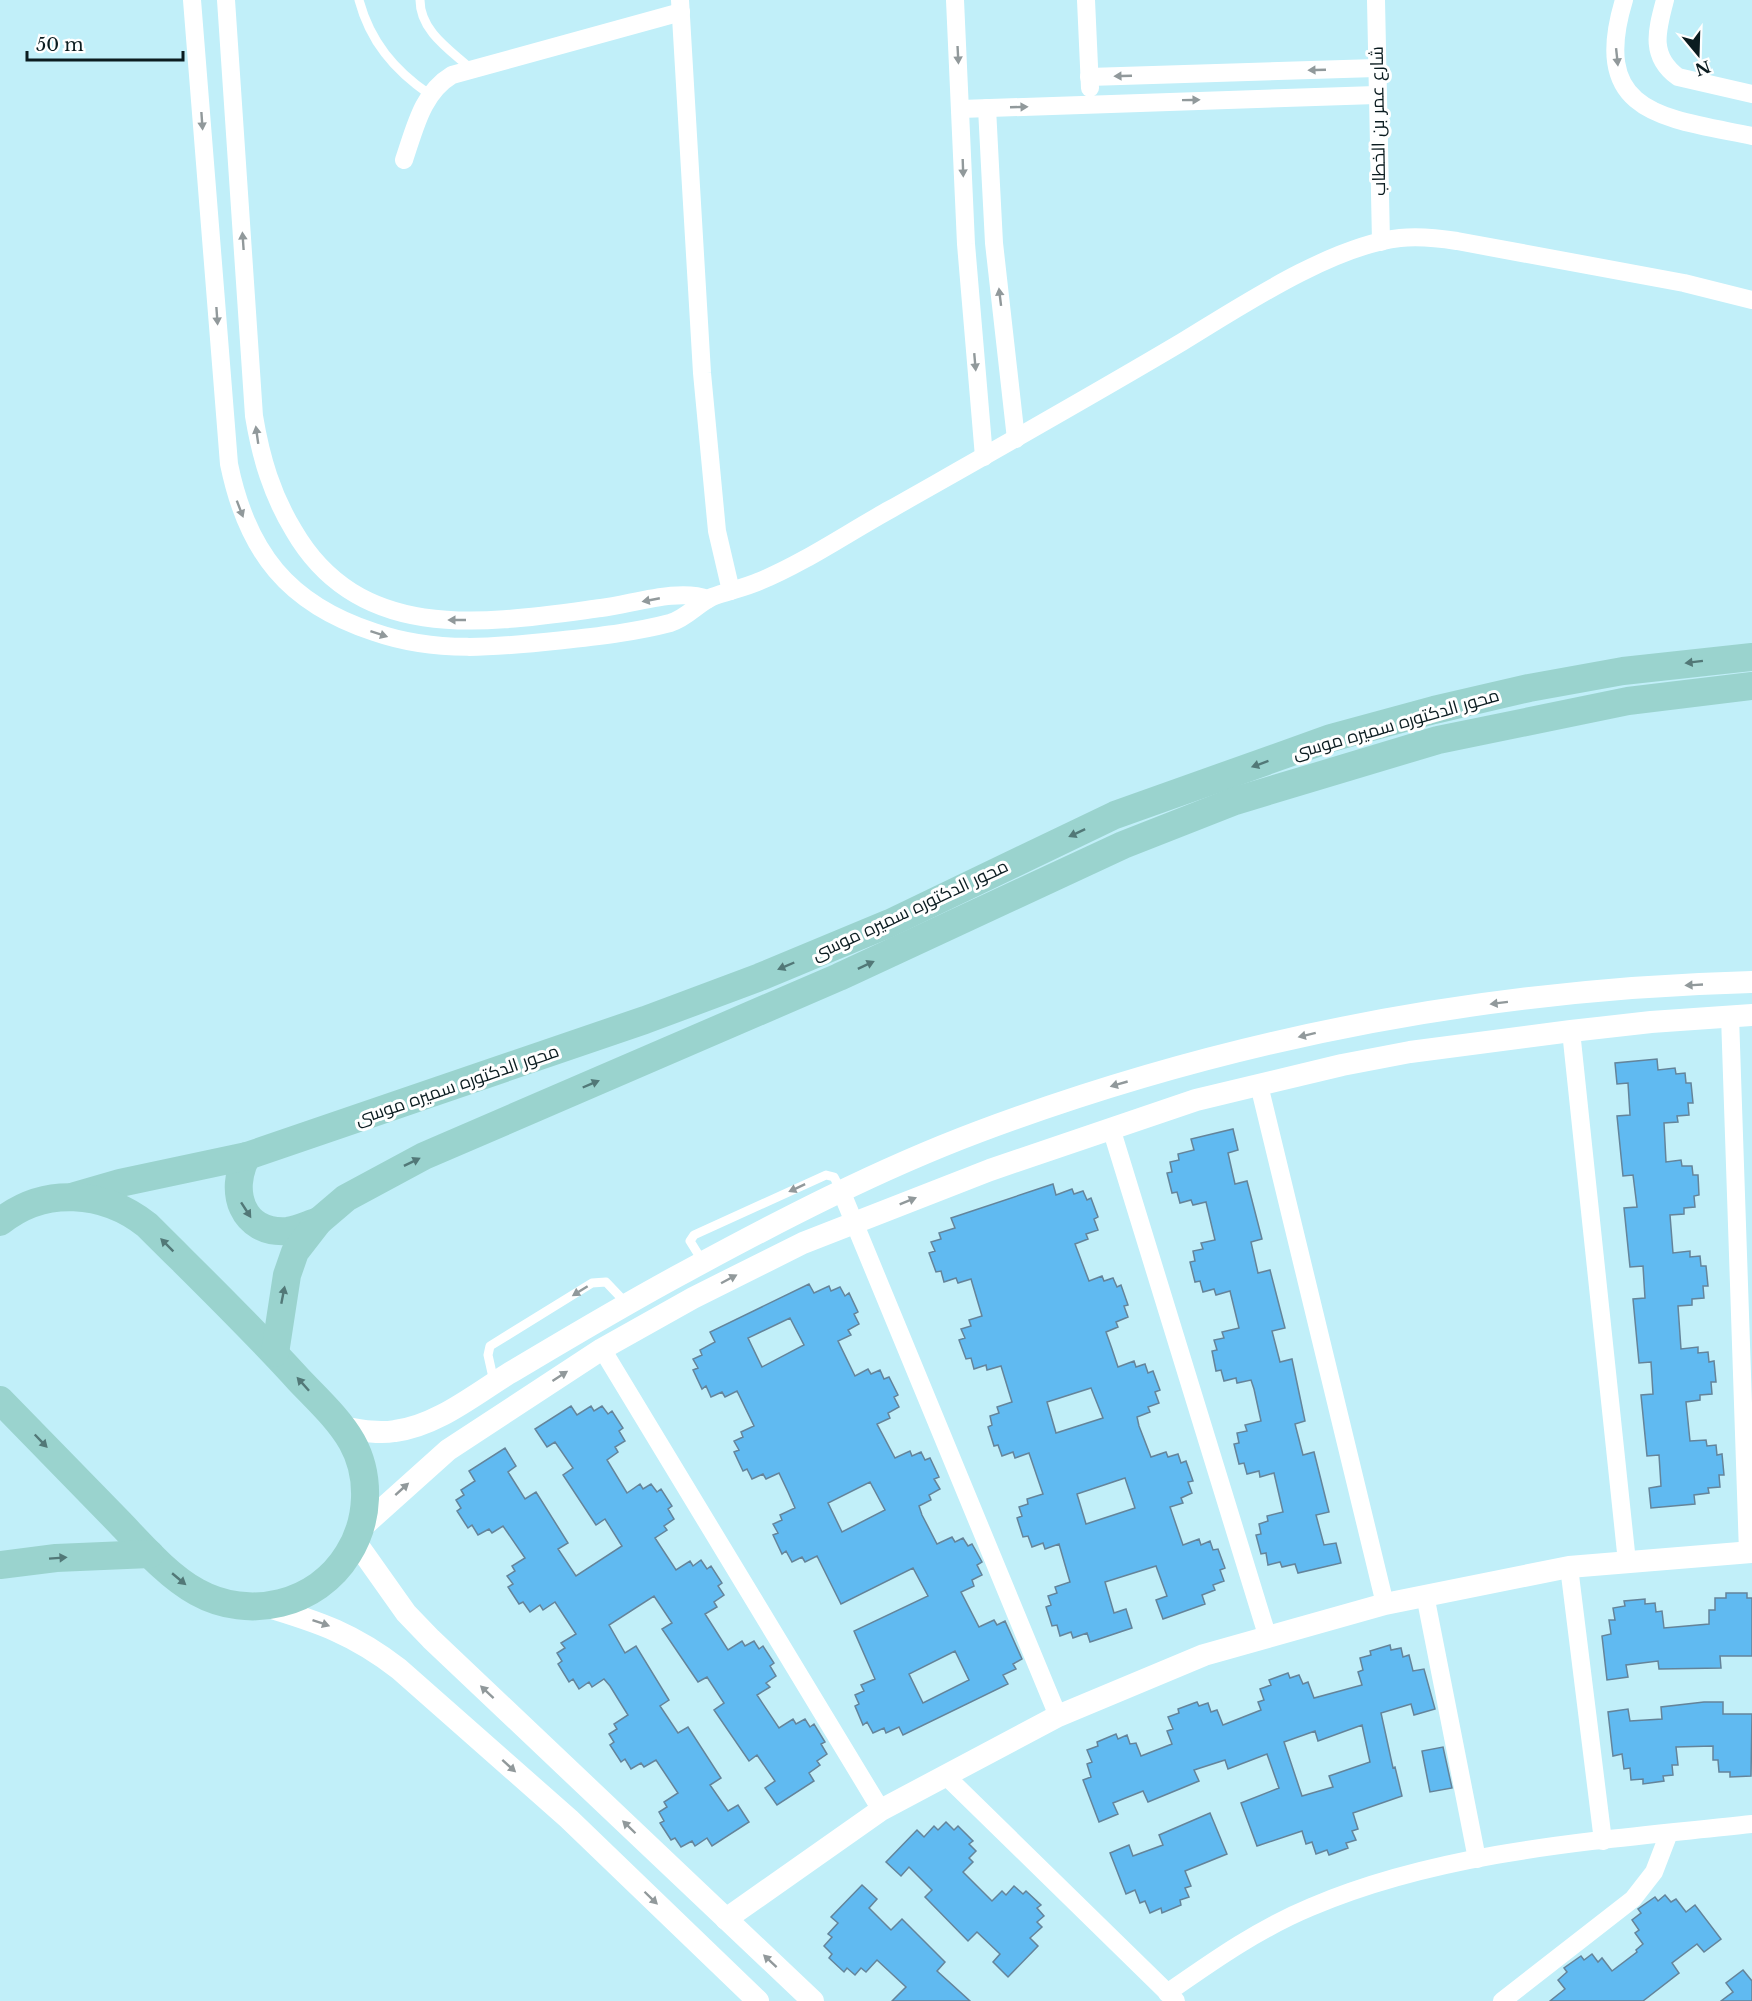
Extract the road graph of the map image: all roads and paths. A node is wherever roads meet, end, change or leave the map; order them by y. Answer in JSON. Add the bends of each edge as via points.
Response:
{"nodes":[{"id":1,"x":192,"y":0,"type":"edge"},
{"id":2,"x":225,"y":0,"type":"edge"},
{"id":3,"x":359,"y":0,"type":"edge"},
{"id":4,"x":420,"y":0,"type":"edge"},
{"id":5,"x":955,"y":0,"type":"edge"},
{"id":6,"x":1086,"y":0,"type":"edge"},
{"id":7,"x":1376,"y":0,"type":"edge"},
{"id":8,"x":1624,"y":0,"type":"edge"},
{"id":9,"x":1665,"y":0,"type":"edge"},
{"id":10,"x":680,"y":6,"type":"edge"},
{"id":11,"x":470,"y":68,"type":"junction"},
{"id":12,"x":1376,"y":68,"type":"junction"},
{"id":13,"x":1243,"y":72,"type":"junction"},
{"id":14,"x":1089,"y":77,"type":"junction"},
{"id":15,"x":233,"y":93,"type":"junction"},
{"id":16,"x":429,"y":94,"type":"junction"},
{"id":17,"x":1376,"y":94,"type":"junction"},
{"id":18,"x":1752,"y":94,"type":"edge"},
{"id":19,"x":200,"y":96,"type":"junction"},
{"id":20,"x":1244,"y":99,"type":"junction"},
{"id":21,"x":1090,"y":105,"type":"junction"},
{"id":22,"x":987,"y":108,"type":"junction"},
{"id":23,"x":961,"y":109,"type":"junction"},
{"id":24,"x":1752,"y":136,"type":"edge"},
{"id":25,"x":404,"y":160,"type":"dead end"},
{"id":26,"x":1381,"y":242,"type":"junction"},
{"id":27,"x":994,"y":243,"type":"junction"},
{"id":28,"x":966,"y":244,"type":"junction"},
{"id":29,"x":1752,"y":300,"type":"edge"},
{"id":30,"x":1016,"y":439,"type":"junction"},
{"id":31,"x":984,"y":457,"type":"junction"},
{"id":32,"x":731,"y":591,"type":"junction"},
{"id":33,"x":708,"y":599,"type":"junction"},
{"id":34,"x":549,"y":614,"type":"junction"},
{"id":35,"x":552,"y":641,"type":"junction"},
{"id":36,"x":1752,"y":657,"type":"edge"},
{"id":37,"x":1752,"y":686,"type":"edge"},
{"id":38,"x":1752,"y":982,"type":"edge"},
{"id":39,"x":1404,"y":1015,"type":"junction"},
{"id":40,"x":1741,"y":1016,"type":"edge"},
{"id":41,"x":1571,"y":1031,"type":"junction"},
{"id":42,"x":1410,"y":1052,"type":"junction"},
{"id":43,"x":1259,"y":1085,"type":"junction"},
{"id":44,"x":1111,"y":1128,"type":"junction"},
{"id":45,"x":247,"y":1156,"type":"junction"},
{"id":46,"x":842,"y":1193,"type":"junction"},
{"id":47,"x":75,"y":1196,"type":"junction"},
{"id":48,"x":319,"y":1221,"type":"junction"},
{"id":49,"x":0,"y":1222,"type":"edge"},
{"id":50,"x":854,"y":1223,"type":"junction"},
{"id":51,"x":626,"y":1303,"type":"junction"},
{"id":52,"x":602,"y":1349,"type":"junction"},
{"id":53,"x":275,"y":1353,"type":"junction"},
{"id":54,"x":494,"y":1382,"type":"junction"},
{"id":55,"x":0,"y":1400,"type":"edge"},
{"id":56,"x":342,"y":1427,"type":"junction"},
{"id":57,"x":357,"y":1535,"type":"junction"},
{"id":58,"x":1750,"y":1552,"type":"edge"},
{"id":59,"x":150,"y":1554,"type":"junction"},
{"id":60,"x":1628,"y":1562,"type":"junction"},
{"id":61,"x":0,"y":1564,"type":"edge"},
{"id":62,"x":1569,"y":1567,"type":"junction"},
{"id":63,"x":1425,"y":1594,"type":"junction"},
{"id":64,"x":1385,"y":1604,"type":"junction"},
{"id":65,"x":265,"y":1606,"type":"junction"},
{"id":66,"x":1268,"y":1638,"type":"junction"},
{"id":67,"x":1058,"y":1716,"type":"junction"},
{"id":68,"x":946,"y":1776,"type":"junction"},
{"id":69,"x":594,"y":1793,"type":"junction"},
{"id":70,"x":881,"y":1810,"type":"junction"},
{"id":71,"x":569,"y":1819,"type":"junction"},
{"id":72,"x":1752,"y":1824,"type":"edge"},
{"id":73,"x":1669,"y":1833,"type":"junction"},
{"id":74,"x":1604,"y":1841,"type":"junction"},
{"id":75,"x":1476,"y":1859,"type":"junction"},
{"id":76,"x":726,"y":1919,"type":"junction"},
{"id":77,"x":1171,"y":1997,"type":"edge"},
{"id":78,"x":758,"y":2001,"type":"edge"},
{"id":79,"x":813,"y":2001,"type":"edge"},
{"id":80,"x":1502,"y":2001,"type":"edge"}],
"edges":[{"from":1,"to":19,"type":"street"},
{"from":2,"to":15,"type":"street"},
{"from":3,"to":16,"type":"lane","via":[[382,52]]},
{"from":4,"to":11,"type":"lane","via":[[422,16],[431,32]]},
{"from":5,"to":23,"type":"street","one_way":true},
{"from":6,"to":14,"type":"street"},
{"from":7,"to":12,"type":"street","name":"شارع عمر بن الخطاب"},
{"from":8,"to":24,"type":"street","one_way":true,"via":[[1617,54],[1622,82],[1630,97],[1665,118]]},
{"from":9,"to":18,"type":"street","via":[[1656,32],[1657,46],[1670,71],[1678,77]]},
{"from":10,"to":11,"type":"street"},
{"from":10,"to":32,"type":"street","via":[[702,373],[717,531]]},
{"from":11,"to":16,"type":"street","via":[[443,80]]},
{"from":12,"to":13,"type":"street","one_way":true},
{"from":12,"to":17,"type":"street","name":"شارع عمر بن الخطاب"},
{"from":13,"to":14,"type":"street","one_way":true},
{"from":13,"to":20,"type":"street"},
{"from":14,"to":21,"type":"street"},
{"from":15,"to":19,"type":"street"},
{"from":34,"to":15,"type":"street","one_way":true,"via":[[449,620],[399,613],[352,594],[306,552],[272,489],[254,416]]},
{"from":16,"to":25,"type":"street"},
{"from":17,"to":20,"type":"street"},
{"from":17,"to":26,"type":"street","name":"شارع عمر بن الخطاب"},
{"from":19,"to":35,"type":"street","one_way":true,"via":[[229,464],[237,503],[253,540],[276,572],[309,602],[349,624],[405,641],[447,648]]},
{"from":21,"to":20,"type":"street","one_way":true},
{"from":22,"to":21,"type":"street","one_way":true},
{"from":22,"to":23,"type":"street"},
{"from":22,"to":27,"type":"street"},
{"from":23,"to":28,"type":"street","one_way":true},
{"from":26,"to":29,"type":"street","via":[[1419,237],[1457,241],[1684,283]]},
{"from":26,"to":30,"type":"street","via":[[1339,255],[1253,299]]},
{"from":27,"to":28,"type":"street"},
{"from":30,"to":27,"type":"street","one_way":true},
{"from":28,"to":31,"type":"street","one_way":true},
{"from":30,"to":31,"type":"street"},
{"from":31,"to":32,"type":"street","via":[[762,580]]},
{"from":32,"to":33,"type":"street"},
{"from":33,"to":34,"type":"street","one_way":true,"via":[[684,594]]},
{"from":33,"to":35,"type":"street","via":[[673,622]]},
{"from":34,"to":35,"type":"street"},
{"from":36,"to":45,"type":"main road","name":"محور الدكتوره سميره موسى","one_way":true,"via":[[1623,671],[1529,688],[1331,738],[1115,815],[890,923],[760,977],[623,1028]]},
{"from":48,"to":37,"type":"main road","name":"محور الدكتوره سميره موسى","one_way":true,"via":[[346,1198],[424,1156],[839,977],[1123,845],[1235,801],[1438,740],[1502,725],[1628,701]]},
{"from":38,"to":39,"type":"street","one_way":true,"via":[[1574,994]]},
{"from":39,"to":42,"type":"street"},
{"from":39,"to":46,"type":"street","one_way":true,"via":[[1341,1026],[1099,1090],[977,1133]]},
{"from":40,"to":41,"type":"street"},
{"from":40,"to":58,"type":"street"},
{"from":41,"to":42,"type":"street"},
{"from":41,"to":60,"type":"street"},
{"from":42,"to":43,"type":"street"},
{"from":43,"to":44,"type":"street","via":[[1196,1100]]},
{"from":43,"to":64,"type":"street"},
{"from":50,"to":44,"type":"street","one_way":true},
{"from":44,"to":66,"type":"street"},
{"from":45,"to":47,"type":"main road","name":"محور الدكتوره سميره موسى"},
{"from":45,"to":48,"type":"main road","one_way":true,"via":[[239,1170],[236,1189],[241,1207],[253,1221],[270,1230],[289,1231]]},
{"from":46,"to":50,"type":"street"},
{"from":46,"to":51,"type":"street","one_way":true},
{"from":47,"to":49,"type":"main road","via":[[23,1207]]},
{"from":53,"to":47,"type":"main road","one_way":true,"via":[[135,1215],[108,1202]]},
{"from":53,"to":48,"type":"main road","name":"محور الدكتوره سميره موسى","one_way":true,"via":[[287,1275],[295,1252]]},
{"from":52,"to":50,"type":"street","one_way":true,"via":[[742,1272]]},
{"from":50,"to":67,"type":"street"},
{"from":51,"to":54,"type":"street"},
{"from":51,"to":54,"type":"lane","one_way":true,"via":[[606,1282],[592,1283],[490,1346]]},
{"from":57,"to":52,"type":"street","one_way":true,"via":[[429,1464]]},
{"from":52,"to":70,"type":"street"},
{"from":56,"to":53,"type":"main road","one_way":true},
{"from":54,"to":56,"type":"street","via":[[440,1416],[398,1431]]},
{"from":55,"to":59,"type":"main road","one_way":true},
{"from":56,"to":57,"type":"main road","via":[[364,1476],[365,1494]]},
{"from":57,"to":65,"type":"main road","via":[[340,1566],[319,1586],[293,1599]]},
{"from":69,"to":57,"type":"street","one_way":true,"via":[[406,1613]]},
{"from":58,"to":60,"type":"street"},
{"from":61,"to":59,"type":"main road","one_way":true},
{"from":59,"to":65,"type":"main road","one_way":true,"via":[[181,1581],[212,1599],[229,1605]]},
{"from":60,"to":62,"type":"street"},
{"from":62,"to":63,"type":"street"},
{"from":62,"to":74,"type":"street"},
{"from":63,"to":64,"type":"street"},
{"from":63,"to":75,"type":"street"},
{"from":64,"to":66,"type":"street"},
{"from":65,"to":71,"type":"street","one_way":true,"via":[[325,1624],[377,1652]]},
{"from":66,"to":67,"type":"street","via":[[1204,1655]]},
{"from":67,"to":68,"type":"street"},
{"from":68,"to":70,"type":"street"},
{"from":68,"to":77,"type":"street"},
{"from":69,"to":71,"type":"street"},
{"from":76,"to":69,"type":"street","one_way":true},
{"from":70,"to":76,"type":"street"},
{"from":71,"to":78,"type":"street","one_way":true},
{"from":72,"to":73,"type":"street"},
{"from":73,"to":74,"type":"street"},
{"from":73,"to":80,"type":"street","via":[[1654,1872],[1633,1899]]},
{"from":74,"to":75,"type":"street"},
{"from":75,"to":77,"type":"street","via":[[1393,1878],[1309,1907],[1230,1949]]},
{"from":79,"to":76,"type":"street","one_way":true}]}
